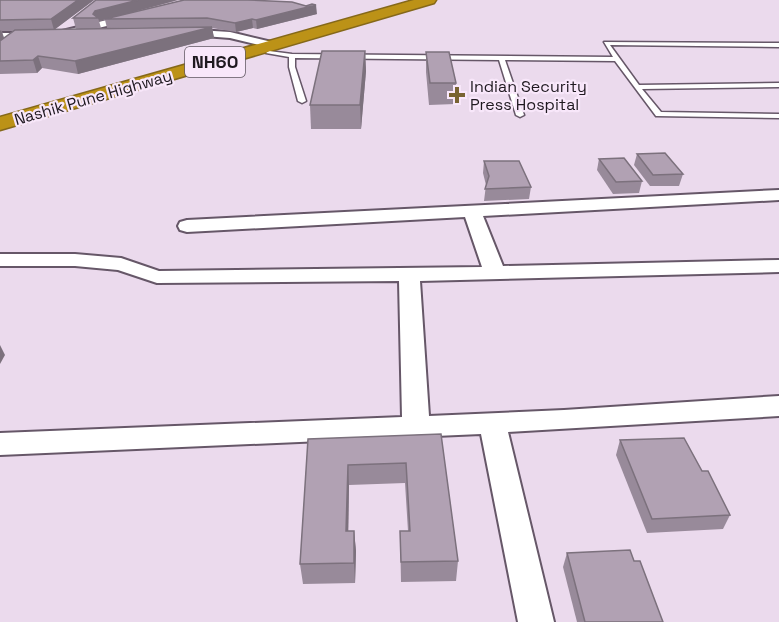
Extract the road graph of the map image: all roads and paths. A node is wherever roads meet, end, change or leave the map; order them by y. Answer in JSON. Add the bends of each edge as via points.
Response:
{"nodes":[{"id":1,"x":409,"y":0,"type":"edge"},
{"id":2,"x":429,"y":0,"type":"edge"},
{"id":3,"x":144,"y":14,"type":"edge"},
{"id":4,"x":76,"y":21,"type":"edge"},
{"id":5,"x":172,"y":31,"type":"edge"},
{"id":6,"x":115,"y":33,"type":"edge"},
{"id":7,"x":58,"y":35,"type":"junction"},
{"id":8,"x":4,"y":40,"type":"edge"},
{"id":9,"x":779,"y":45,"type":"edge"},
{"id":10,"x":259,"y":48,"type":"junction"},
{"id":11,"x":292,"y":56,"type":"junction"},
{"id":12,"x":501,"y":57,"type":"junction"},
{"id":13,"x":618,"y":59,"type":"junction"},
{"id":14,"x":779,"y":85,"type":"edge"},
{"id":15,"x":637,"y":87,"type":"junction"},
{"id":16,"x":302,"y":101,"type":"dead end"},
{"id":17,"x":0,"y":115,"type":"edge"},
{"id":18,"x":520,"y":115,"type":"dead end"},
{"id":19,"x":779,"y":116,"type":"edge"},
{"id":20,"x":0,"y":124,"type":"edge"},
{"id":21,"x":779,"y":195,"type":"edge"},
{"id":22,"x":472,"y":211,"type":"junction"},
{"id":23,"x":188,"y":226,"type":"dead end"},
{"id":24,"x":0,"y":260,"type":"edge"},
{"id":25,"x":779,"y":266,"type":"edge"},
{"id":26,"x":495,"y":273,"type":"junction"},
{"id":27,"x":408,"y":274,"type":"junction"},
{"id":28,"x":779,"y":406,"type":"edge"},
{"id":29,"x":492,"y":422,"type":"junction"},
{"id":30,"x":416,"y":426,"type":"junction"},
{"id":31,"x":0,"y":444,"type":"edge"},
{"id":32,"x":536,"y":622,"type":"edge"}],
"edges":[{"from":1,"to":10,"type":"highway","name":"Nashik Pune Highway","number":"NH60"},
{"from":2,"to":10,"type":"highway","name":"Nashik Pune Highway","number":"NH60"},
{"from":3,"to":7,"type":"street"},
{"from":4,"to":7,"type":"street"},
{"from":5,"to":10,"type":"street","via":[[208,32]]},
{"from":6,"to":7,"type":"street"},
{"from":7,"to":8,"type":"street"},
{"from":9,"to":13,"type":"lane","via":[[606,43]]},
{"from":10,"to":11,"type":"lane"},
{"from":10,"to":17,"type":"highway","name":"Nashik Pune Highway","number":"NH60"},
{"from":10,"to":20,"type":"highway","name":"Nashik Pune Highway","number":"NH60"},
{"from":11,"to":12,"type":"lane"},
{"from":11,"to":16,"type":"lane"},
{"from":12,"to":13,"type":"lane"},
{"from":12,"to":18,"type":"lane"},
{"from":13,"to":15,"type":"lane"},
{"from":14,"to":15,"type":"lane"},
{"from":15,"to":19,"type":"lane","via":[[659,114]]},
{"from":21,"to":22,"type":"street"},
{"from":22,"to":23,"type":"street"},
{"from":22,"to":26,"type":"street"},
{"from":24,"to":27,"type":"street","via":[[121,264],[157,277]]},
{"from":25,"to":26,"type":"street"},
{"from":26,"to":27,"type":"street"},
{"from":27,"to":30,"type":"street"},
{"from":28,"to":29,"type":"street"},
{"from":29,"to":30,"type":"street"},
{"from":29,"to":32,"type":"street"},
{"from":30,"to":31,"type":"street"}]}
